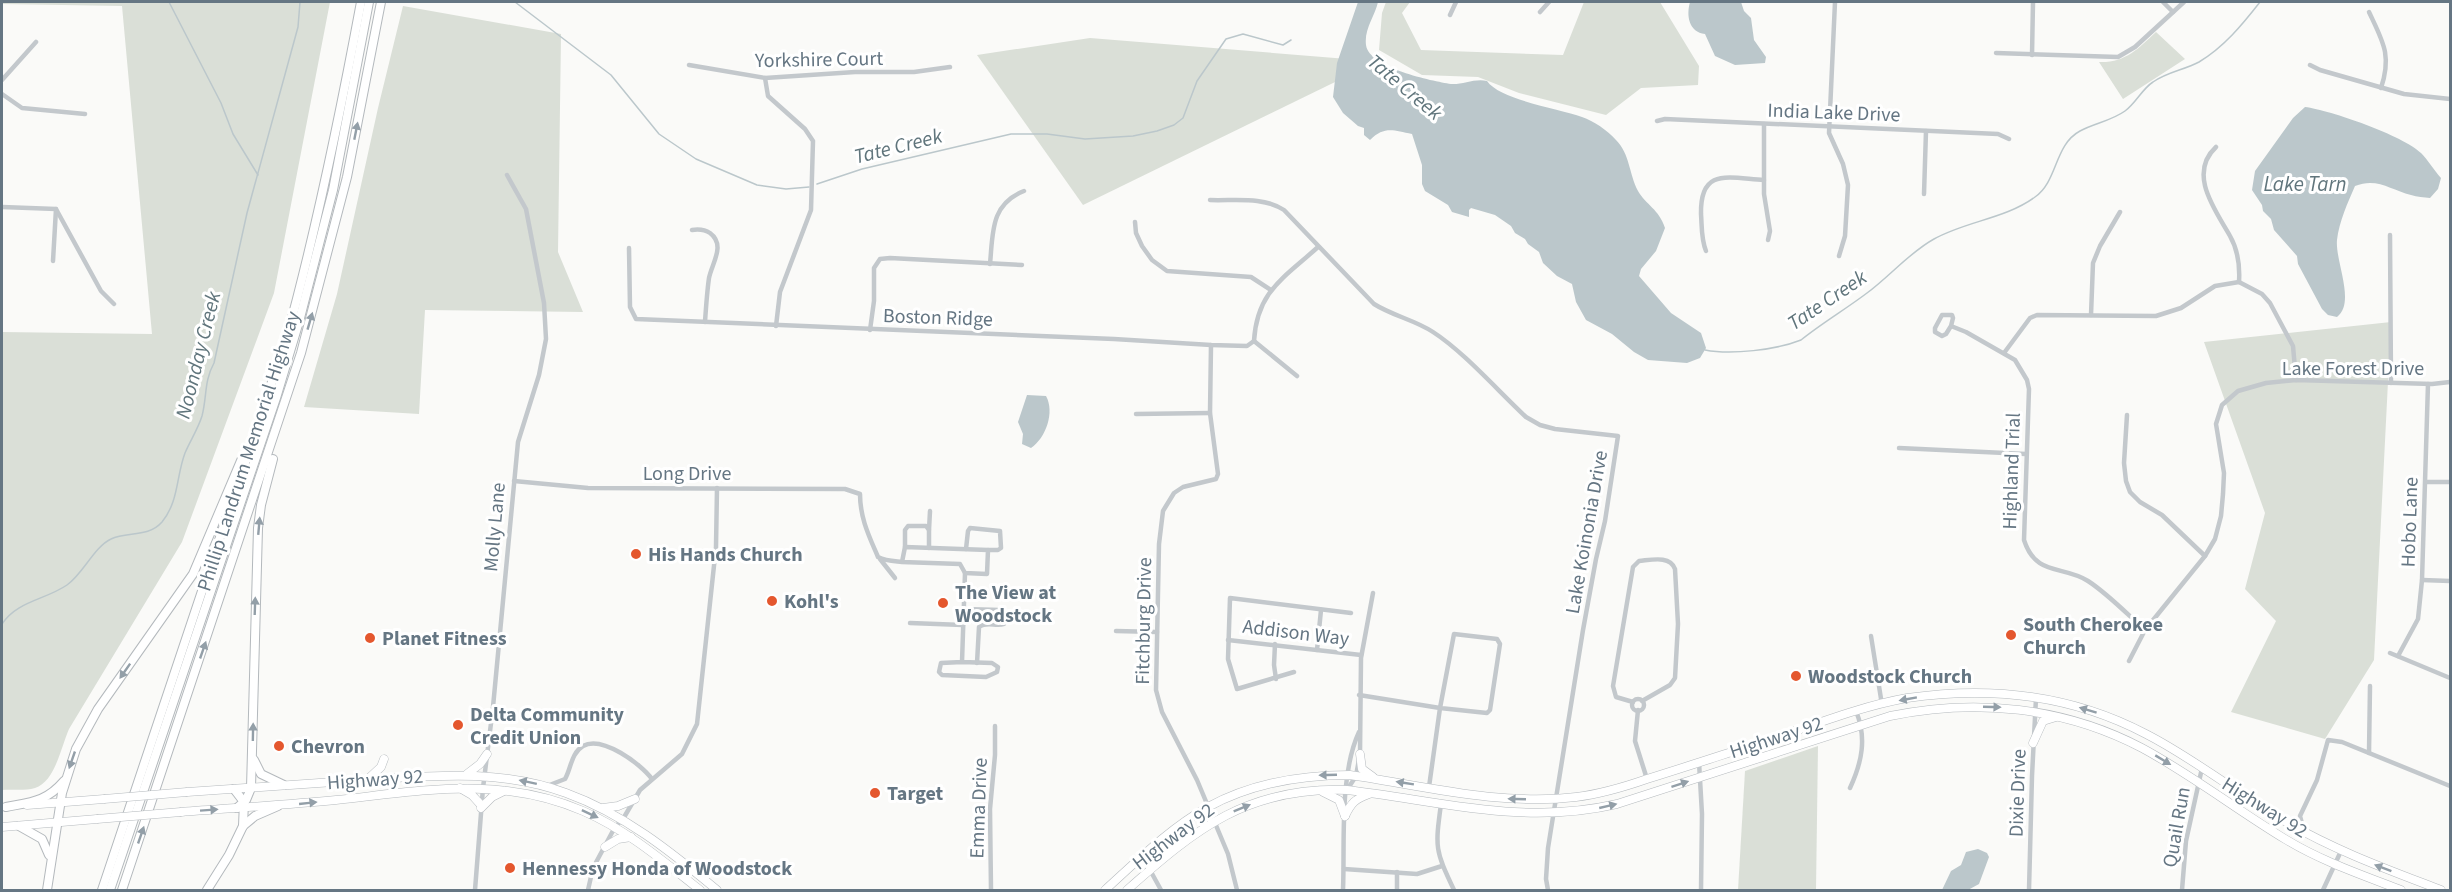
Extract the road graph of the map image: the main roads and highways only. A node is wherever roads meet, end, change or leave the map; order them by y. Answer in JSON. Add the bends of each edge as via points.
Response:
{"nodes":[{"id":1,"x":361,"y":2,"type":"edge"},
{"id":2,"x":369,"y":2,"type":"edge"},
{"id":3,"x":381,"y":2,"type":"edge"},
{"id":4,"x":294,"y":377,"type":"junction"},
{"id":5,"x":254,"y":441,"type":"junction"},
{"id":6,"x":2057,"y":716,"type":"junction"},
{"id":7,"x":2033,"y":743,"type":"road end"},
{"id":8,"x":487,"y":754,"type":"road end"},
{"id":9,"x":1360,"y":754,"type":"road end"},
{"id":10,"x":253,"y":758,"type":"junction"},
{"id":11,"x":384,"y":759,"type":"dead end"},
{"id":12,"x":467,"y":774,"type":"junction"},
{"id":13,"x":66,"y":778,"type":"junction"},
{"id":14,"x":1374,"y":778,"type":"junction"},
{"id":15,"x":367,"y":780,"type":"junction"},
{"id":16,"x":284,"y":785,"type":"junction"},
{"id":17,"x":459,"y":787,"type":"junction"},
{"id":18,"x":251,"y":788,"type":"junction"},
{"id":19,"x":234,"y":789,"type":"junction"},
{"id":20,"x":505,"y":790,"type":"junction"},
{"id":21,"x":1316,"y":790,"type":"junction"},
{"id":22,"x":1372,"y":793,"type":"junction"},
{"id":23,"x":635,"y":799,"type":"road end"},
{"id":24,"x":61,"y":802,"type":"junction"},
{"id":25,"x":242,"y":806,"type":"junction"},
{"id":26,"x":278,"y":806,"type":"junction"},
{"id":27,"x":4,"y":807,"type":"edge"},
{"id":28,"x":603,"y":808,"type":"junction"},
{"id":29,"x":57,"y":822,"type":"junction"},
{"id":30,"x":19,"y":826,"type":"junction"},
{"id":31,"x":243,"y":826,"type":"junction"},
{"id":32,"x":2,"y":827,"type":"edge"},
{"id":33,"x":631,"y":837,"type":"junction"},
{"id":34,"x":605,"y":847,"type":"road end"},
{"id":35,"x":50,"y":859,"type":"junction"},
{"id":36,"x":47,"y":891,"type":"edge"},
{"id":37,"x":102,"y":891,"type":"edge"},
{"id":38,"x":110,"y":891,"type":"edge"},
{"id":39,"x":122,"y":891,"type":"edge"},
{"id":40,"x":207,"y":891,"type":"edge"},
{"id":41,"x":700,"y":891,"type":"edge"},
{"id":42,"x":717,"y":891,"type":"edge"},
{"id":43,"x":1105,"y":891,"type":"edge"},
{"id":44,"x":1127,"y":891,"type":"edge"},
{"id":45,"x":2402,"y":891,"type":"edge"},
{"id":46,"x":2441,"y":891,"type":"edge"}],
"edges":[{"from":1,"to":5,"type":"highway","name":"Phillip Landrum Memorial Highway","via":[[313,239]]},
{"from":2,"to":38,"type":"highway","via":[[333,190],[297,329]]},
{"from":4,"to":3,"type":"highway","name":"Phillip Landrum Memorial Highway","one_way":true,"via":[[337,219]]},
{"from":10,"to":4,"type":"highway","one_way":true,"via":[[259,516]]},
{"from":39,"to":4,"type":"highway","name":"Phillip Landrum Memorial Highway","one_way":true},
{"from":5,"to":13,"type":"highway","one_way":true,"via":[[244,455],[193,574],[95,714]]},
{"from":5,"to":37,"type":"highway","name":"Phillip Landrum Memorial Highway"},
{"from":6,"to":7,"type":"main road","via":[[2043,721]]},
{"from":22,"to":6,"type":"main road","name":"Highway 92","one_way":true,"via":[[1507,813],[1554,814],[1617,804],[1890,716],[1932,709],[1993,707]]},
{"from":6,"to":45,"type":"main road","name":"Highway 92","one_way":true,"via":[[2125,740],[2286,840]]},
{"from":8,"to":12,"type":"main road"},
{"from":9,"to":14,"type":"main road","via":[[1362,769]]},
{"from":10,"to":16,"type":"highway","via":[[261,774]]},
{"from":10,"to":18,"type":"highway"},
{"from":11,"to":15,"type":"main road","via":[[379,771]]},
{"from":12,"to":15,"type":"main road","name":"Highway 92"},
{"from":28,"to":12,"type":"main road","name":"Highway 92","one_way":true,"via":[[546,786]]},
{"from":13,"to":24,"type":"highway"},
{"from":13,"to":27,"type":"highway","via":[[43,800]]},
{"from":14,"to":43,"type":"main road","name":"Highway 92","one_way":true,"via":[[1300,777],[1239,793],[1207,807],[1161,840]]},
{"from":46,"to":14,"type":"main road","name":"Highway 92","one_way":true,"via":[[2306,834],[2126,724],[2036,697],[1960,693],[1905,699],[1597,794],[1508,799]]},
{"from":15,"to":16,"type":"main road","name":"Highway 92"},
{"from":16,"to":18,"type":"main road","name":"Highway 92"},
{"from":17,"to":20,"type":"main road","name":"Highway 92"},
{"from":17,"to":20,"type":"main road","via":[[481,807]]},
{"from":26,"to":17,"type":"main road","name":"Highway 92","one_way":true},
{"from":18,"to":19,"type":"main road","name":"Highway 92"},
{"from":18,"to":25,"type":"highway"},
{"from":19,"to":24,"type":"main road","name":"Highway 92","bridge":true},
{"from":19,"to":25,"type":"highway"},
{"from":20,"to":33,"type":"main road","name":"Highway 92","one_way":true,"via":[[564,804]]},
{"from":21,"to":22,"type":"main road","name":"Highway 92"},
{"from":21,"to":22,"type":"main road","via":[[1339,800],[1345,816],[1356,798]]},
{"from":44,"to":21,"type":"main road","name":"Highway 92","one_way":true,"via":[[1214,821],[1249,805]]},
{"from":23,"to":28,"type":"main road"},
{"from":24,"to":27,"type":"main road","name":"Highway 92"},
{"from":24,"to":29,"type":"highway"},
{"from":25,"to":26,"type":"main road","name":"Highway 92"},
{"from":29,"to":25,"type":"main road","name":"Highway 92","one_way":true,"bridge":true},
{"from":25,"to":31,"type":"highway"},
{"from":26,"to":31,"type":"highway"},
{"from":28,"to":42,"type":"main road","name":"Highway 92","via":[[659,843]]},
{"from":29,"to":30,"type":"main road","name":"Highway 92"},
{"from":29,"to":35,"type":"highway"},
{"from":30,"to":32,"type":"main road","name":"Highway 92"},
{"from":30,"to":35,"type":"highway","via":[[42,839]]},
{"from":31,"to":40,"type":"highway"},
{"from":33,"to":34,"type":"main road"},
{"from":33,"to":41,"type":"main road","name":"Highway 92"},
{"from":35,"to":36,"type":"highway"}]}
